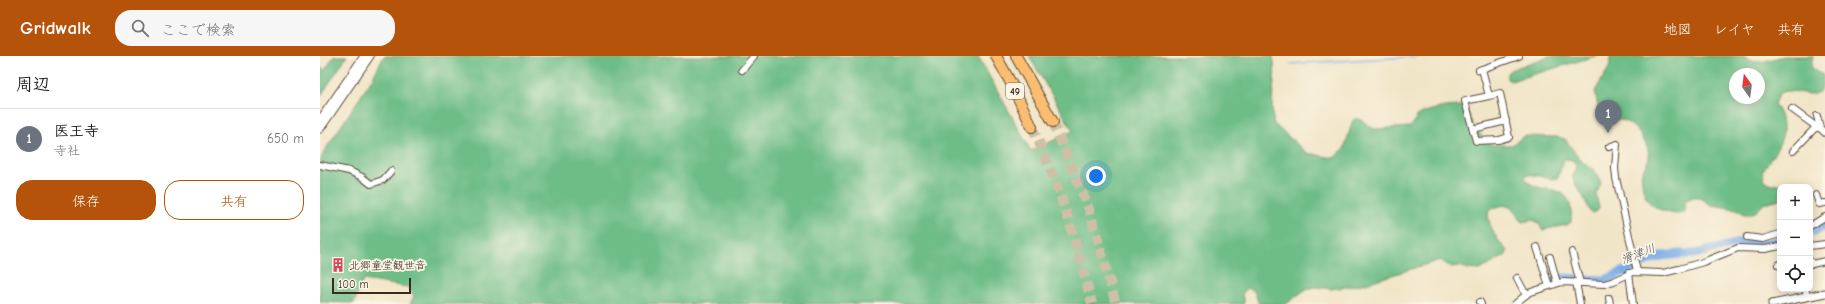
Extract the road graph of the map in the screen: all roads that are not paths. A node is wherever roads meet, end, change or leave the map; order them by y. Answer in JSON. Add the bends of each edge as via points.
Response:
{"nodes":[{"id":1,"x":364,"y":56,"type":"edge"},
{"id":2,"x":370,"y":56,"type":"edge"},
{"id":3,"x":754,"y":56,"type":"edge"},
{"id":4,"x":996,"y":56,"type":"edge"},
{"id":5,"x":1016,"y":56,"type":"edge"},
{"id":6,"x":1520,"y":56,"type":"edge"},
{"id":7,"x":742,"y":70,"type":"dead end"},
{"id":8,"x":1489,"y":96,"type":"junction"},
{"id":9,"x":1792,"y":109,"type":"dead end"},
{"id":10,"x":1817,"y":116,"type":"dead end"},
{"id":11,"x":320,"y":120,"type":"edge"},
{"id":12,"x":1506,"y":121,"type":"junction"},
{"id":13,"x":1053,"y":122,"type":"tunnel mouth"},
{"id":14,"x":1032,"y":127,"type":"tunnel mouth"},
{"id":15,"x":1819,"y":128,"type":"junction"},
{"id":16,"x":320,"y":129,"type":"edge"},
{"id":17,"x":1473,"y":129,"type":"junction"},
{"id":18,"x":1825,"y":133,"type":"edge"},
{"id":19,"x":1609,"y":147,"type":"dead end"},
{"id":20,"x":1793,"y":151,"type":"dead end"},
{"id":21,"x":320,"y":165,"type":"edge"},
{"id":22,"x":391,"y":171,"type":"dead end"},
{"id":23,"x":1816,"y":195,"type":"dead end"},
{"id":24,"x":1825,"y":202,"type":"edge"},
{"id":25,"x":1825,"y":217,"type":"edge"},
{"id":26,"x":1813,"y":224,"type":"edge"},
{"id":27,"x":1777,"y":235,"type":"edge"},
{"id":28,"x":1747,"y":237,"type":"dead end"},
{"id":29,"x":1825,"y":244,"type":"edge"},
{"id":30,"x":1813,"y":246,"type":"edge"},
{"id":31,"x":1537,"y":247,"type":"dead end"},
{"id":32,"x":1777,"y":247,"type":"edge"},
{"id":33,"x":1572,"y":252,"type":"dead end"},
{"id":34,"x":1550,"y":257,"type":"dead end"},
{"id":35,"x":1825,"y":261,"type":"edge"},
{"id":36,"x":1813,"y":264,"type":"edge"},
{"id":37,"x":1637,"y":271,"type":"junction"},
{"id":38,"x":1629,"y":273,"type":"junction"},
{"id":39,"x":1517,"y":278,"type":"dead end"},
{"id":40,"x":1578,"y":282,"type":"junction"},
{"id":41,"x":1557,"y":283,"type":"junction"},
{"id":42,"x":1549,"y":286,"type":"junction"},
{"id":43,"x":1806,"y":292,"type":"edge"},
{"id":44,"x":1825,"y":293,"type":"edge"},
{"id":45,"x":1526,"y":295,"type":"junction"},
{"id":46,"x":1789,"y":302,"type":"edge"},
{"id":47,"x":1515,"y":304,"type":"edge"},
{"id":48,"x":1580,"y":304,"type":"edge"},
{"id":49,"x":1633,"y":304,"type":"edge"},
{"id":50,"x":1772,"y":304,"type":"edge"}],
"edges":[{"from":1,"to":11,"type":"street"},
{"from":2,"to":16,"type":"street"},
{"from":3,"to":7,"type":"street"},
{"from":4,"to":14,"type":"highway","number":"49"},
{"from":5,"to":13,"type":"highway","number":"49"},
{"from":6,"to":8,"type":"street","via":[[1481,69]]},
{"from":8,"to":12,"type":"street","via":[[1500,93]]},
{"from":8,"to":17,"type":"street","via":[[1465,101]]},
{"from":9,"to":15,"type":"street"},
{"from":10,"to":15,"type":"street"},
{"from":12,"to":17,"type":"street"},
{"from":12,"to":17,"type":"street","via":[[1509,137],[1499,140],[1476,141]]},
{"from":15,"to":18,"type":"street"},
{"from":15,"to":20,"type":"street","via":[[1815,128]]},
{"from":19,"to":37,"type":"street","via":[[1618,144],[1616,178]]},
{"from":21,"to":22,"type":"street","via":[[349,171],[371,184],[383,180]]},
{"from":23,"to":24,"type":"street","via":[[1819,204]]},
{"from":25,"to":26,"type":"street"},
{"from":27,"to":28,"type":"street","via":[[1763,239]]},
{"from":29,"to":30,"type":"street"},
{"from":31,"to":42,"type":"street"},
{"from":32,"to":37,"type":"street","via":[[1738,248],[1698,264],[1663,273]]},
{"from":33,"to":40,"type":"street"},
{"from":34,"to":41,"type":"street"},
{"from":35,"to":36,"type":"street"},
{"from":37,"to":38,"type":"street"},
{"from":38,"to":40,"type":"street","via":[[1610,282]]},
{"from":38,"to":49,"type":"street"},
{"from":39,"to":45,"type":"street"},
{"from":40,"to":41,"type":"street"},
{"from":40,"to":48,"type":"street"},
{"from":41,"to":42,"type":"street"},
{"from":42,"to":45,"type":"street"},
{"from":43,"to":44,"type":"street"},
{"from":43,"to":46,"type":"street"},
{"from":45,"to":47,"type":"street"},
{"from":46,"to":50,"type":"street"}]}
